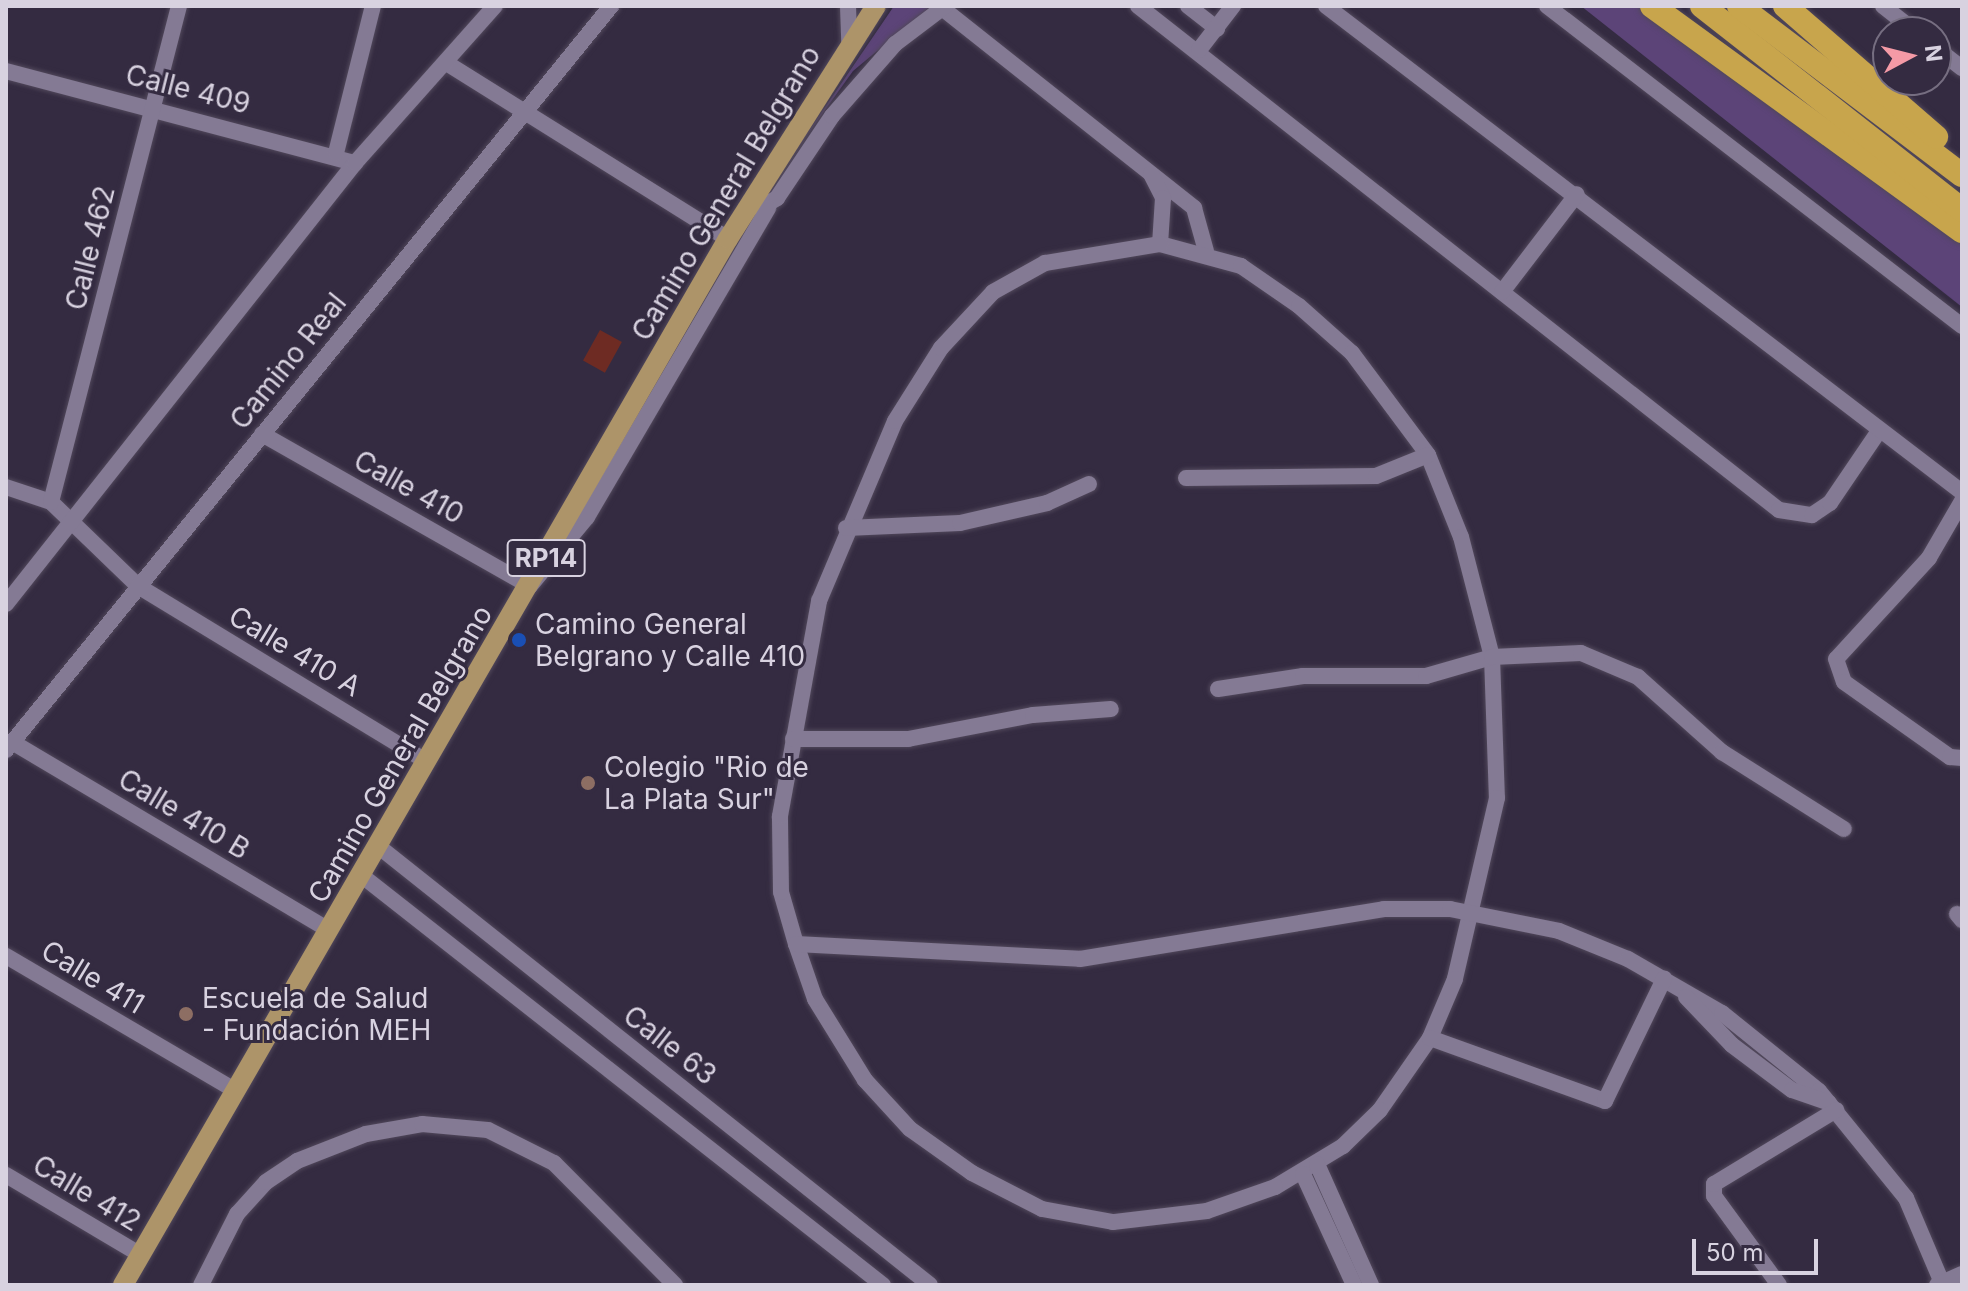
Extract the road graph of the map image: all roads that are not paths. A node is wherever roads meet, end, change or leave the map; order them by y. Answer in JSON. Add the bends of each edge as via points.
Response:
{"nodes":[{"id":1,"x":179,"y":6,"type":"edge"},
{"id":2,"x":373,"y":6,"type":"edge"},
{"id":3,"x":495,"y":6,"type":"edge"},
{"id":4,"x":611,"y":6,"type":"edge"},
{"id":5,"x":848,"y":6,"type":"edge"},
{"id":6,"x":876,"y":6,"type":"edge"},
{"id":7,"x":1138,"y":6,"type":"edge"},
{"id":8,"x":1188,"y":6,"type":"edge"},
{"id":9,"x":1233,"y":6,"type":"edge"},
{"id":10,"x":1326,"y":6,"type":"edge"},
{"id":11,"x":1547,"y":6,"type":"edge"},
{"id":12,"x":1652,"y":6,"type":"edge"},
{"id":13,"x":1702,"y":6,"type":"edge"},
{"id":14,"x":1739,"y":6,"type":"edge"},
{"id":15,"x":1785,"y":6,"type":"edge"},
{"id":16,"x":943,"y":7,"type":"edge"},
{"id":17,"x":1217,"y":29,"type":"junction"},
{"id":18,"x":849,"y":41,"type":"junction"},
{"id":19,"x":1199,"y":50,"type":"junction"},
{"id":20,"x":448,"y":64,"type":"junction"},
{"id":21,"x":6,"y":71,"type":"edge"},
{"id":22,"x":153,"y":106,"type":"junction"},
{"id":23,"x":524,"y":115,"type":"junction"},
{"id":24,"x":336,"y":153,"type":"junction"},
{"id":25,"x":1962,"y":159,"type":"edge"},
{"id":26,"x":355,"y":163,"type":"junction"},
{"id":27,"x":1147,"y":165,"type":"junction"},
{"id":28,"x":1962,"y":175,"type":"edge"},
{"id":29,"x":1577,"y":194,"type":"junction"},
{"id":30,"x":758,"y":207,"type":"junction"},
{"id":31,"x":1962,"y":210,"type":"edge"},
{"id":32,"x":1962,"y":231,"type":"edge"},
{"id":33,"x":728,"y":239,"type":"junction"},
{"id":34,"x":1160,"y":244,"type":"junction"},
{"id":35,"x":1206,"y":251,"type":"junction"},
{"id":36,"x":1502,"y":292,"type":"junction"},
{"id":37,"x":1962,"y":326,"type":"edge"},
{"id":38,"x":1879,"y":431,"type":"junction"},
{"id":39,"x":262,"y":434,"type":"junction"},
{"id":40,"x":1428,"y":455,"type":"junction"},
{"id":41,"x":1186,"y":478,"type":"dead end"},
{"id":42,"x":1089,"y":484,"type":"dead end"},
{"id":43,"x":6,"y":487,"type":"edge"},
{"id":44,"x":1962,"y":492,"type":"edge"},
{"id":45,"x":1962,"y":501,"type":"edge"},
{"id":46,"x":51,"y":502,"type":"junction"},
{"id":47,"x":74,"y":520,"type":"junction"},
{"id":48,"x":846,"y":528,"type":"junction"},
{"id":49,"x":138,"y":586,"type":"junction"},
{"id":50,"x":530,"y":586,"type":"junction"},
{"id":51,"x":6,"y":604,"type":"edge"},
{"id":52,"x":1492,"y":657,"type":"junction"},
{"id":53,"x":1218,"y":689,"type":"dead end"},
{"id":54,"x":1111,"y":709,"type":"dead end"},
{"id":55,"x":793,"y":739,"type":"junction"},
{"id":56,"x":9,"y":746,"type":"edge"},
{"id":57,"x":1962,"y":758,"type":"edge"},
{"id":58,"x":426,"y":761,"type":"junction"},
{"id":59,"x":1844,"y":829,"type":"dead end"},
{"id":60,"x":378,"y":846,"type":"junction"},
{"id":61,"x":361,"y":875,"type":"junction"},
{"id":62,"x":1474,"y":913,"type":"junction"},
{"id":63,"x":329,"y":930,"type":"junction"},
{"id":64,"x":796,"y":944,"type":"junction"},
{"id":65,"x":6,"y":956,"type":"edge"},
{"id":66,"x":1664,"y":979,"type":"junction"},
{"id":67,"x":1430,"y":1038,"type":"junction"},
{"id":68,"x":236,"y":1091,"type":"junction"},
{"id":69,"x":1833,"y":1106,"type":"junction"},
{"id":70,"x":1310,"y":1169,"type":"junction"},
{"id":71,"x":6,"y":1175,"type":"edge"},
{"id":72,"x":141,"y":1255,"type":"junction"},
{"id":73,"x":1962,"y":1274,"type":"edge"},
{"id":74,"x":1941,"y":1284,"type":"edge"},
{"id":75,"x":123,"y":1285,"type":"edge"},
{"id":76,"x":201,"y":1285,"type":"edge"},
{"id":77,"x":675,"y":1285,"type":"edge"},
{"id":78,"x":883,"y":1285,"type":"edge"},
{"id":79,"x":930,"y":1285,"type":"edge"},
{"id":80,"x":1354,"y":1285,"type":"edge"},
{"id":81,"x":1371,"y":1285,"type":"edge"},
{"id":82,"x":1779,"y":1285,"type":"edge"}],
"edges":[{"from":1,"to":22,"type":"street","name":"Calle 462"},
{"from":2,"to":24,"type":"street"},
{"from":3,"to":20,"type":"street"},
{"from":4,"to":23,"type":"street","name":"Camino Real"},
{"from":5,"to":18,"type":"street"},
{"from":6,"to":18,"type":"main road","name":"Camino General Belgrano","number":"RP14"},
{"from":7,"to":19,"type":"street"},
{"from":8,"to":17,"type":"street"},
{"from":9,"to":17,"type":"street"},
{"from":10,"to":29,"type":"street"},
{"from":11,"to":37,"type":"street"},
{"from":12,"to":32,"type":"highway"},
{"from":13,"to":31,"type":"highway"},
{"from":14,"to":28,"type":"highway"},
{"from":15,"to":25,"type":"highway"},
{"from":16,"to":27,"type":"street"},
{"from":16,"to":30,"type":"street","via":[[895,44]]},
{"from":17,"to":19,"type":"street"},
{"from":18,"to":30,"type":"main road","name":"Camino General Belgrano","number":"RP14"},
{"from":19,"to":36,"type":"street"},
{"from":20,"to":23,"type":"street"},
{"from":20,"to":26,"type":"street"},
{"from":21,"to":22,"type":"street","name":"Calle 409"},
{"from":22,"to":24,"type":"street","name":"Calle 409"},
{"from":22,"to":46,"type":"street","name":"Calle 462"},
{"from":23,"to":33,"type":"street"},
{"from":23,"to":39,"type":"street","name":"Camino Real"},
{"from":24,"to":26,"type":"street","name":"Calle 409"},
{"from":26,"to":47,"type":"street"},
{"from":27,"to":34,"type":"street","via":[[1163,198]]},
{"from":27,"to":35,"type":"street","via":[[1194,208]]},
{"from":29,"to":36,"type":"street"},
{"from":29,"to":38,"type":"street"},
{"from":30,"to":33,"type":"main road","name":"Camino General Belgrano","number":"RP14"},
{"from":30,"to":50,"type":"street","via":[[587,517]]},
{"from":33,"to":50,"type":"main road","name":"Camino General Belgrano","number":"RP14"},
{"from":34,"to":35,"type":"street"},
{"from":34,"to":48,"type":"street","via":[[1045,263],[993,292],[918,385]]},
{"from":35,"to":40,"type":"street","via":[[1270,285],[1352,353]]},
{"from":36,"to":38,"type":"street","via":[[1779,510],[1812,515],[1830,503]]},
{"from":38,"to":44,"type":"street"},
{"from":39,"to":49,"type":"street","name":"Camino Real"},
{"from":39,"to":50,"type":"street","name":"Calle 410"},
{"from":40,"to":41,"type":"street","via":[[1376,476]]},
{"from":40,"to":52,"type":"street","via":[[1461,537]]},
{"from":42,"to":48,"type":"street","via":[[1047,503],[960,523]]},
{"from":43,"to":46,"type":"street"},
{"from":45,"to":57,"type":"street","via":[[1929,558],[1836,659],[1844,682],[1950,757]]},
{"from":46,"to":47,"type":"street"},
{"from":47,"to":49,"type":"street"},
{"from":47,"to":51,"type":"street"},
{"from":48,"to":55,"type":"street","via":[[819,601]]},
{"from":49,"to":56,"type":"street","name":"Camino Real"},
{"from":49,"to":58,"type":"street","name":"Calle 410 A"},
{"from":50,"to":58,"type":"main road","name":"Camino General Belgrano","number":"RP14"},
{"from":52,"to":53,"type":"street","via":[[1426,676],[1303,676]]},
{"from":52,"to":59,"type":"street","via":[[1545,651],[1609,661],[1722,752]]},
{"from":52,"to":62,"type":"street","via":[[1497,798]]},
{"from":54,"to":55,"type":"street","via":[[1033,715],[908,739]]},
{"from":55,"to":64,"type":"street","via":[[779,856]]},
{"from":56,"to":63,"type":"street","name":"Calle 410 B"},
{"from":58,"to":60,"type":"main road","name":"Camino General Belgrano","number":"RP14"},
{"from":60,"to":61,"type":"main road","name":"Camino General Belgrano","number":"RP14"},
{"from":60,"to":79,"type":"street","name":"Calle 63"},
{"from":61,"to":63,"type":"main road","name":"Camino General Belgrano","number":"RP14"},
{"from":61,"to":78,"type":"street","name":"Calle 63"},
{"from":62,"to":64,"type":"street","via":[[1335,912],[1080,959]]},
{"from":62,"to":66,"type":"street","via":[[1559,931]]},
{"from":62,"to":67,"type":"street"},
{"from":63,"to":68,"type":"main road","name":"Camino General Belgrano","number":"RP14"},
{"from":64,"to":70,"type":"street","via":[[840,1041],[910,1129],[972,1173],[1042,1209],[1113,1222],[1158,1220],[1240,1201]]},
{"from":65,"to":68,"type":"street","name":"Calle 411"},
{"from":66,"to":67,"type":"street","via":[[1605,1101]]},
{"from":66,"to":69,"type":"street","via":[[1750,1033]]},
{"from":67,"to":70,"type":"street","via":[[1380,1110]]},
{"from":68,"to":72,"type":"main road","name":"Camino General Belgrano","number":"RP14"},
{"from":69,"to":74,"type":"street","via":[[1906,1198]]},
{"from":69,"to":82,"type":"street","via":[[1714,1184],[1714,1196]]},
{"from":70,"to":80,"type":"street"},
{"from":70,"to":81,"type":"street"},
{"from":71,"to":72,"type":"street","name":"Calle 412"},
{"from":72,"to":75,"type":"main road","name":"Camino General Belgrano","number":"RP14"},
{"from":73,"to":74,"type":"street"},
{"from":76,"to":77,"type":"street","via":[[237,1214],[266,1182],[297,1161],[366,1134],[422,1124],[488,1130],[554,1163]]}]}
